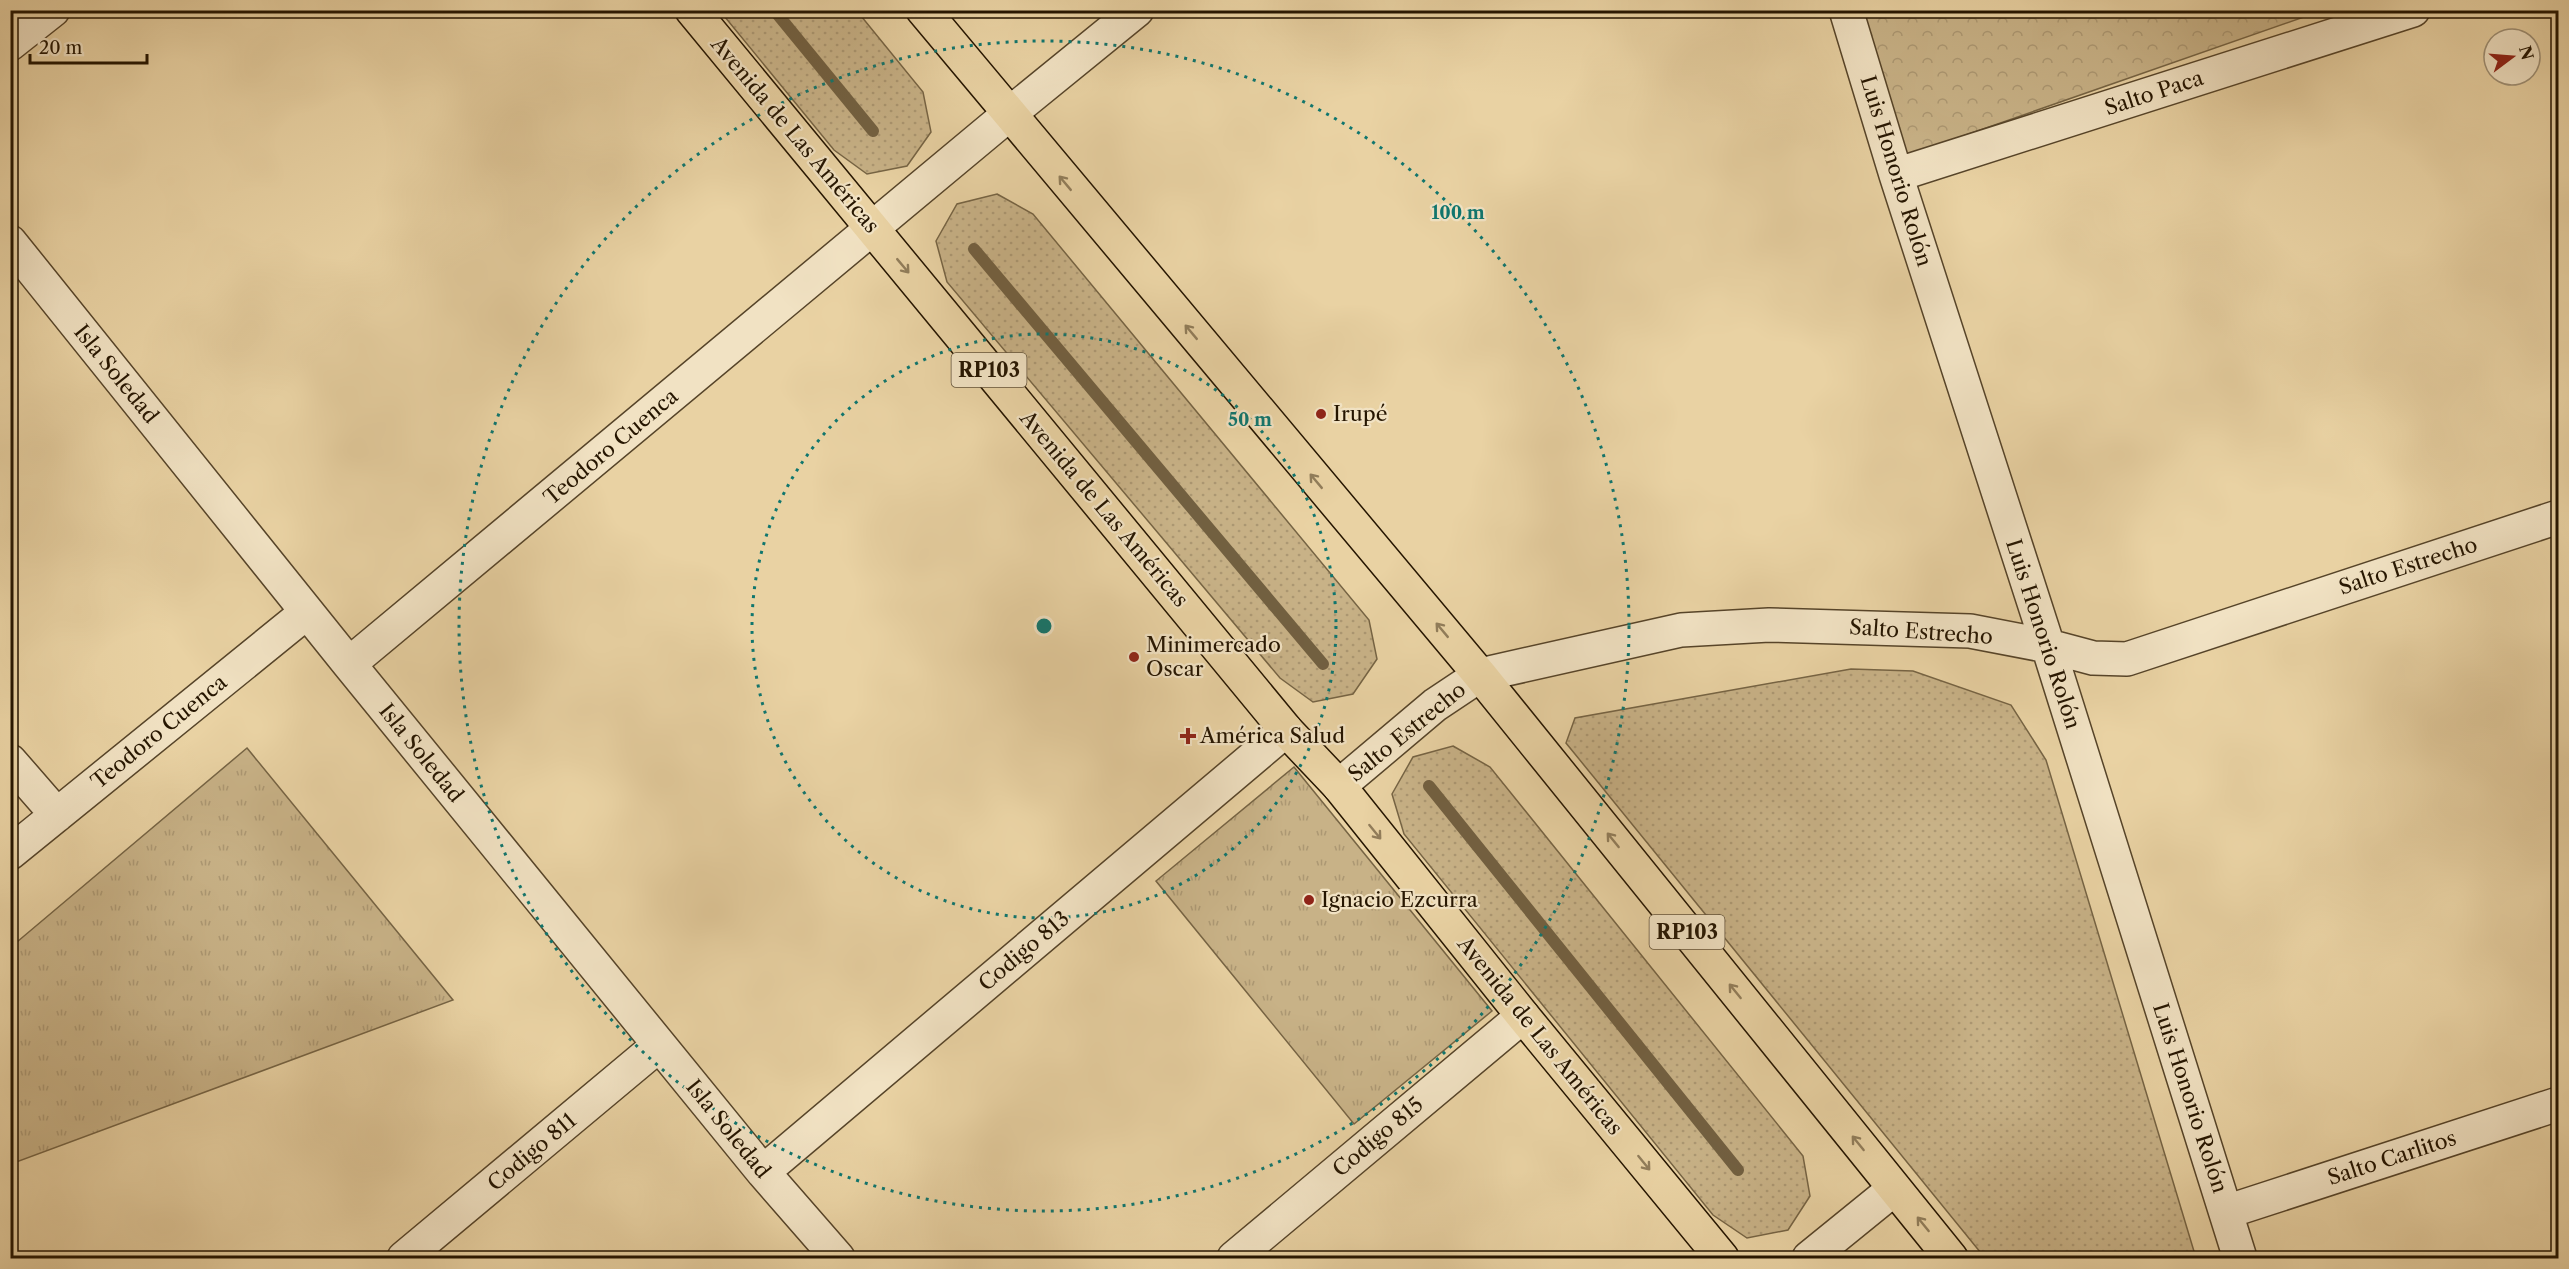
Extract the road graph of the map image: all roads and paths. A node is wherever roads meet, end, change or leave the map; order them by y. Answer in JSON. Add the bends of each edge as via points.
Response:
{"nodes":[{"id":1,"x":53,"y":10,"type":"edge"},
{"id":2,"x":692,"y":10,"type":"edge"},
{"id":3,"x":923,"y":10,"type":"edge"},
{"id":4,"x":1137,"y":10,"type":"edge"},
{"id":5,"x":1846,"y":10,"type":"edge"},
{"id":6,"x":2413,"y":10,"type":"edge"},
{"id":7,"x":10,"y":44,"type":"edge"},
{"id":8,"x":1008,"y":115,"type":"junction"},
{"id":9,"x":1896,"y":175,"type":"junction"},
{"id":10,"x":873,"y":230,"type":"junction"},
{"id":11,"x":10,"y":242,"type":"edge"},
{"id":12,"x":2559,"y":517,"type":"edge"},
{"id":13,"x":307,"y":612,"type":"junction"},
{"id":14,"x":2048,"y":646,"type":"junction"},
{"id":15,"x":349,"y":664,"type":"junction"},
{"id":16,"x":1479,"y":675,"type":"junction"},
{"id":17,"x":1286,"y":730,"type":"junction"},
{"id":18,"x":10,"y":761,"type":"edge"},
{"id":19,"x":1339,"y":786,"type":"junction"},
{"id":20,"x":57,"y":815,"type":"junction"},
{"id":21,"x":10,"y":853,"type":"edge"},
{"id":22,"x":1523,"y":1016,"type":"junction"},
{"id":23,"x":659,"y":1045,"type":"junction"},
{"id":24,"x":2559,"y":1104,"type":"edge"},
{"id":25,"x":763,"y":1172,"type":"junction"},
{"id":26,"x":1894,"y":1189,"type":"junction"},
{"id":27,"x":2226,"y":1212,"type":"junction"},
{"id":28,"x":404,"y":1258,"type":"edge"},
{"id":29,"x":838,"y":1258,"type":"edge"},
{"id":30,"x":1234,"y":1258,"type":"edge"},
{"id":31,"x":1722,"y":1258,"type":"edge"},
{"id":32,"x":1809,"y":1258,"type":"edge"},
{"id":33,"x":1951,"y":1258,"type":"edge"},
{"id":34,"x":2240,"y":1258,"type":"edge"}],
"edges":[{"from":1,"to":7,"type":"street"},
{"from":2,"to":10,"type":"main road","name":"Avenida de Las Américas","number":"RP103"},
{"from":3,"to":8,"type":"main road","number":"RP103"},
{"from":4,"to":8,"type":"street","name":"Teodoro Cuenca"},
{"from":5,"to":9,"type":"street","name":"Luis Honorio Rolón"},
{"from":6,"to":9,"type":"street","name":"Salto Paca"},
{"from":8,"to":10,"type":"street","name":"Teodoro Cuenca"},
{"from":16,"to":8,"type":"main road","number":"RP103","one_way":true},
{"from":9,"to":14,"type":"street","name":"Luis Honorio Rolón"},
{"from":10,"to":15,"type":"street","name":"Teodoro Cuenca"},
{"from":10,"to":17,"type":"main road","name":"Avenida de Las Américas","number":"RP103","one_way":true},
{"from":11,"to":13,"type":"street","name":"Isla Soledad"},
{"from":12,"to":14,"type":"street","name":"Salto Estrecho","via":[[2127,659],[2093,658]]},
{"from":13,"to":15,"type":"street","name":"Isla Soledad"},
{"from":13,"to":20,"type":"street","name":"Teodoro Cuenca"},
{"from":14,"to":16,"type":"street","name":"Salto Estrecho","via":[[1970,631],[1768,625],[1681,630]]},
{"from":14,"to":27,"type":"street","name":"Luis Honorio Rolón"},
{"from":15,"to":23,"type":"street","name":"Isla Soledad"},
{"from":16,"to":19,"type":"street","name":"Salto Estrecho","via":[[1435,705]]},
{"from":26,"to":16,"type":"main road","number":"RP103","one_way":true},
{"from":17,"to":19,"type":"main road","name":"Avenida de Las Américas","number":"RP103"},
{"from":17,"to":25,"type":"street","name":"Codigo 813"},
{"from":18,"to":20,"type":"street"},
{"from":19,"to":22,"type":"main road","name":"Avenida de Las Américas","number":"RP103","one_way":true},
{"from":20,"to":21,"type":"street","name":"Teodoro Cuenca"},
{"from":22,"to":30,"type":"street","name":"Codigo 815"},
{"from":22,"to":31,"type":"main road","name":"Avenida de Las Américas","number":"RP103","one_way":true},
{"from":23,"to":25,"type":"street","name":"Isla Soledad"},
{"from":23,"to":28,"type":"street","name":"Codigo 811"},
{"from":24,"to":27,"type":"street","name":"Salto Carlitos"},
{"from":25,"to":29,"type":"street","name":"Isla Soledad"},
{"from":26,"to":32,"type":"street"},
{"from":33,"to":26,"type":"main road","number":"RP103","one_way":true},
{"from":27,"to":34,"type":"street","name":"Luis Honorio Rolón"}]}
